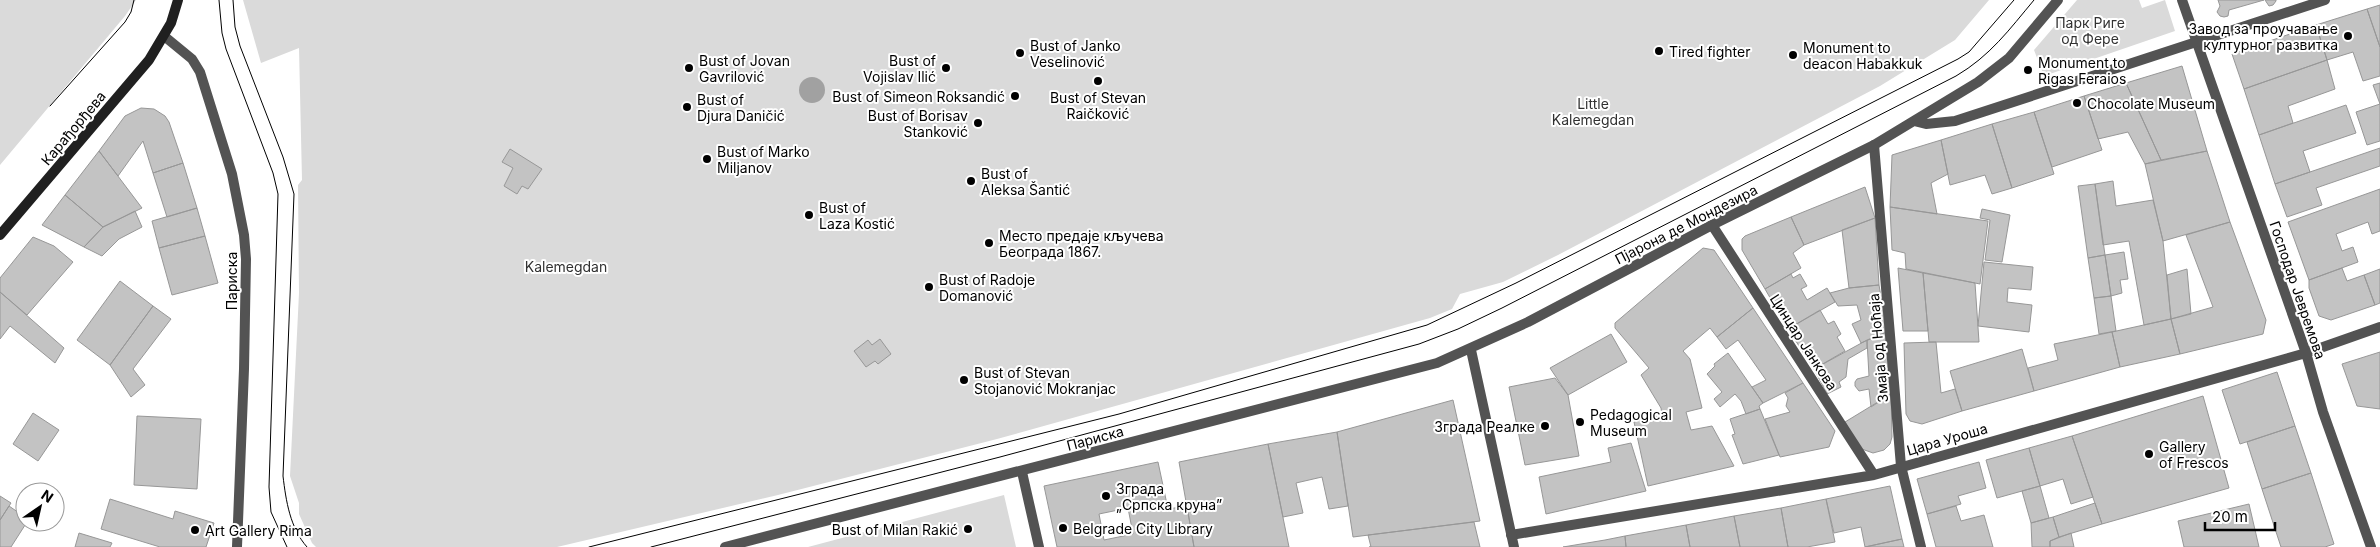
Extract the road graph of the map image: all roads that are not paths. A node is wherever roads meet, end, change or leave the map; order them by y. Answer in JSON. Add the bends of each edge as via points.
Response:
{"nodes":[{"id":1,"x":178,"y":0,"type":"edge"},
{"id":2,"x":2058,"y":0,"type":"edge"},
{"id":3,"x":2182,"y":0,"type":"edge"},
{"id":4,"x":2325,"y":0,"type":"edge"},
{"id":5,"x":164,"y":36,"type":"junction"},
{"id":6,"x":2198,"y":42,"type":"junction"},
{"id":7,"x":1914,"y":121,"type":"junction"},
{"id":8,"x":1874,"y":145,"type":"junction"},
{"id":9,"x":1712,"y":225,"type":"junction"},
{"id":10,"x":0,"y":236,"type":"edge"},
{"id":11,"x":2380,"y":327,"type":"edge"},
{"id":12,"x":1471,"y":350,"type":"junction"},
{"id":13,"x":2306,"y":353,"type":"junction"},
{"id":14,"x":1901,"y":466,"type":"junction"},
{"id":15,"x":1022,"y":472,"type":"junction"},
{"id":16,"x":1874,"y":475,"type":"junction"},
{"id":17,"x":238,"y":534,"type":"junction"},
{"id":18,"x":1511,"y":535,"type":"junction"},
{"id":19,"x":237,"y":547,"type":"edge"},
{"id":20,"x":243,"y":547,"type":"edge"},
{"id":21,"x":725,"y":547,"type":"edge"},
{"id":22,"x":1040,"y":547,"type":"edge"},
{"id":23,"x":1514,"y":547,"type":"edge"},
{"id":24,"x":1921,"y":547,"type":"edge"},
{"id":25,"x":2371,"y":547,"type":"edge"}],
"edges":[{"from":1,"to":5,"type":"main road","name":"Карађорђева"},
{"from":2,"to":7,"type":"street","name":"Пјарона де Мондезира","via":[[2009,58],[1978,82]]},
{"from":3,"to":6,"type":"street"},
{"from":4,"to":6,"type":"street"},
{"from":5,"to":10,"type":"main road","name":"Карађорђева","via":[[131,82]]},
{"from":5,"to":17,"type":"street","name":"Париска","via":[[192,59],[200,72],[232,174],[244,235],[244,369]]},
{"from":6,"to":7,"type":"street","via":[[1955,121],[1938,124]]},
{"from":6,"to":13,"type":"street","name":"Господар Јевремова"},
{"from":7,"to":8,"type":"street","name":"Пјарона де Мондезира"},
{"from":8,"to":9,"type":"street","name":"Пјарона де Мондезира"},
{"from":8,"to":14,"type":"street","name":"Змаја од Ноћаја"},
{"from":9,"to":12,"type":"street","name":"Пјарона де Мондезира"},
{"from":9,"to":16,"type":"street","name":"Цинцар Јанкова"},
{"from":11,"to":13,"type":"street","name":"Цара Уроша"},
{"from":12,"to":15,"type":"street","name":"Париска","via":[[1438,364]]},
{"from":12,"to":18,"type":"street"},
{"from":13,"to":14,"type":"street","name":"Цара Уроша"},
{"from":13,"to":25,"type":"street","name":"Господар Јевремова","via":[[2323,412]]},
{"from":14,"to":16,"type":"street","name":"Цара Уроша"},
{"from":14,"to":24,"type":"street","name":"Змаја од Ноћаја"},
{"from":15,"to":21,"type":"street","name":"Париска"},
{"from":15,"to":22,"type":"street"},
{"from":16,"to":18,"type":"street","name":"Цара Уроша"},
{"from":17,"to":19,"type":"street","name":"Париска"},
{"from":17,"to":20,"type":"street"},
{"from":18,"to":23,"type":"street"}]}
